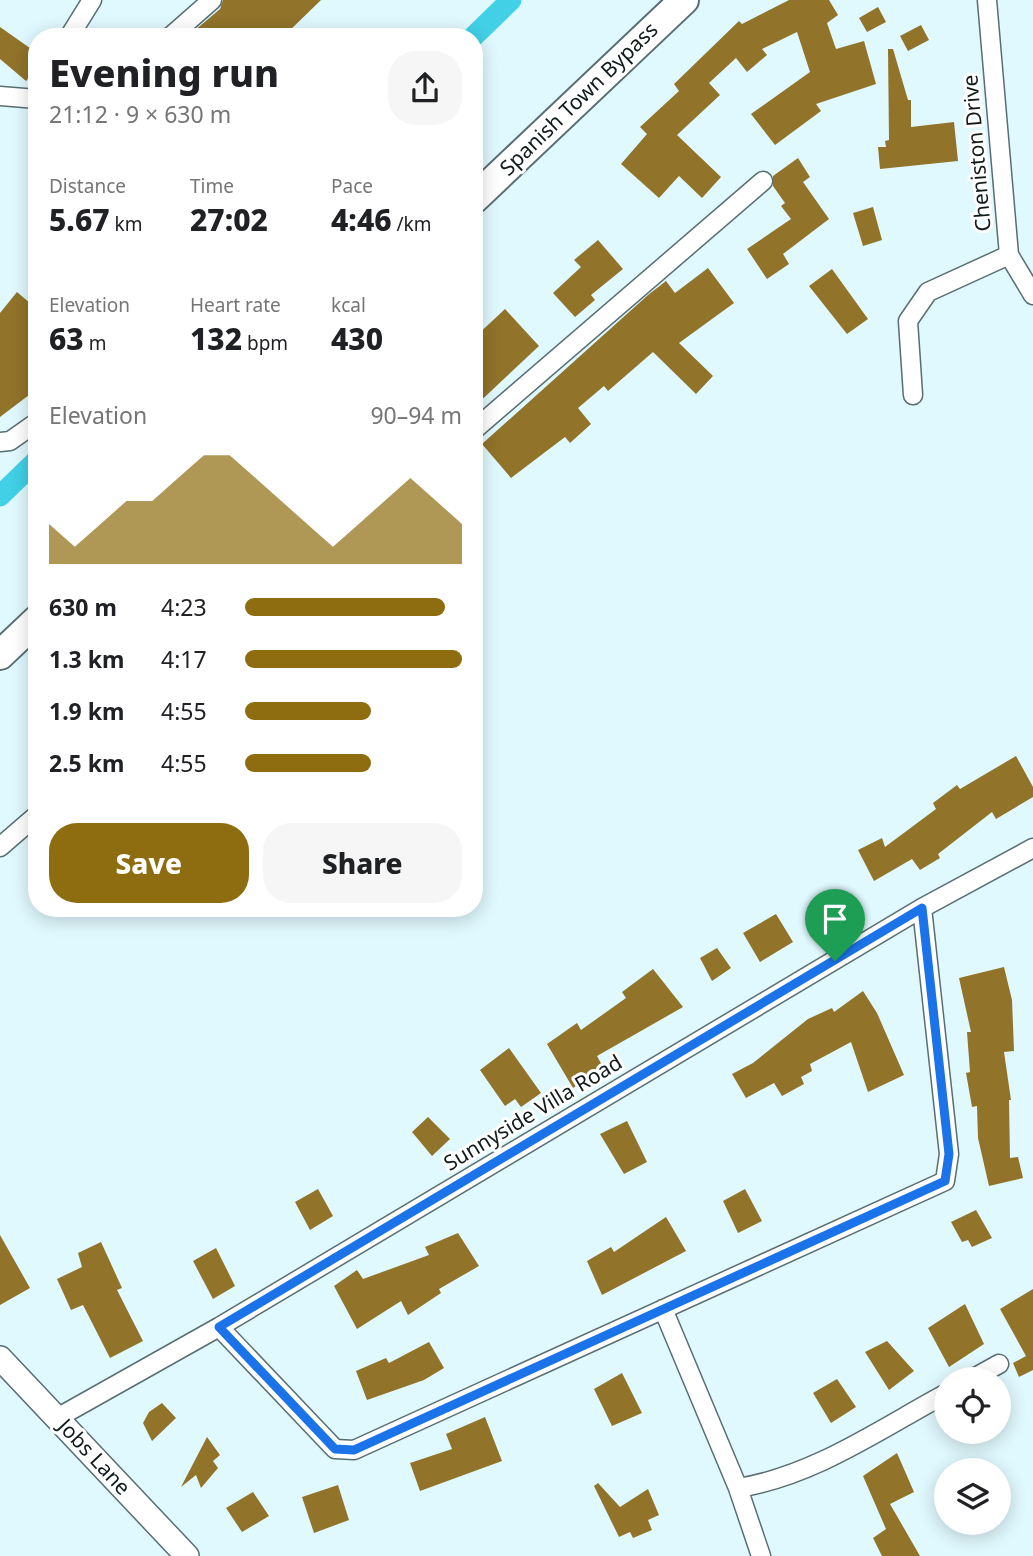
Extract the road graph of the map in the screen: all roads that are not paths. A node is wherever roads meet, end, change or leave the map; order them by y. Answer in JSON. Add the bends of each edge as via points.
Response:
{"nodes":[{"id":1,"x":92,"y":0,"type":"edge"},
{"id":2,"x":212,"y":0,"type":"edge"},
{"id":3,"x":684,"y":0,"type":"edge"},
{"id":4,"x":987,"y":0,"type":"edge"},
{"id":5,"x":75,"y":28,"type":"edge"},
{"id":6,"x":180,"y":28,"type":"edge"},
{"id":7,"x":0,"y":96,"type":"edge"},
{"id":8,"x":28,"y":96,"type":"edge"},
{"id":9,"x":762,"y":181,"type":"dead end"},
{"id":10,"x":483,"y":190,"type":"edge"},
{"id":11,"x":1009,"y":255,"type":"junction"},
{"id":12,"x":1033,"y":295,"type":"edge"},
{"id":13,"x":913,"y":395,"type":"dead end"},
{"id":14,"x":483,"y":422,"type":"edge"},
{"id":15,"x":28,"y":428,"type":"edge"},
{"id":16,"x":0,"y":442,"type":"edge"},
{"id":17,"x":28,"y":629,"type":"edge"},
{"id":18,"x":0,"y":655,"type":"edge"},
{"id":19,"x":28,"y":823,"type":"edge"},
{"id":20,"x":0,"y":847,"type":"edge"},
{"id":21,"x":1033,"y":848,"type":"edge"},
{"id":22,"x":922,"y":908,"type":"junction"},
{"id":23,"x":663,"y":1310,"type":"junction"},
{"id":24,"x":219,"y":1327,"type":"junction"},
{"id":25,"x":0,"y":1358,"type":"edge"},
{"id":26,"x":999,"y":1364,"type":"dead end"},
{"id":27,"x":994,"y":1367,"type":"edge"},
{"id":28,"x":934,"y":1400,"type":"edge"},
{"id":29,"x":57,"y":1418,"type":"junction"},
{"id":30,"x":738,"y":1488,"type":"junction"},
{"id":31,"x":187,"y":1556,"type":"edge"},
{"id":32,"x":761,"y":1556,"type":"edge"}],
"edges":[{"from":1,"to":5,"type":"street"},
{"from":2,"to":6,"type":"street"},
{"from":3,"to":10,"type":"main road","name":"Spanish Town Bypass"},
{"from":4,"to":11,"type":"street","name":"Cheniston Drive"},
{"from":7,"to":8,"type":"street"},
{"from":9,"to":14,"type":"street"},
{"from":11,"to":12,"type":"street","name":"Cheniston Drive"},
{"from":11,"to":13,"type":"street","via":[[928,292],[908,321]]},
{"from":15,"to":16,"type":"street"},
{"from":17,"to":18,"type":"main road"},
{"from":19,"to":20,"type":"street"},
{"from":21,"to":22,"type":"street","name":"Sunnyside Villa Road"},
{"from":22,"to":23,"type":"street","via":[[949,1154],[945,1181]]},
{"from":22,"to":24,"type":"street","name":"Sunnyside Villa Road"},
{"from":23,"to":24,"type":"street","via":[[354,1450],[335,1449]]},
{"from":23,"to":30,"type":"street"},
{"from":24,"to":29,"type":"street","name":"Sunnyside Villa Road"},
{"from":25,"to":29,"type":"street","name":"Jobs Lane"},
{"from":26,"to":27,"type":"street"},
{"from":28,"to":30,"type":"street","via":[[802,1471]]},
{"from":29,"to":31,"type":"street","name":"Jobs Lane"},
{"from":30,"to":32,"type":"street"}]}
